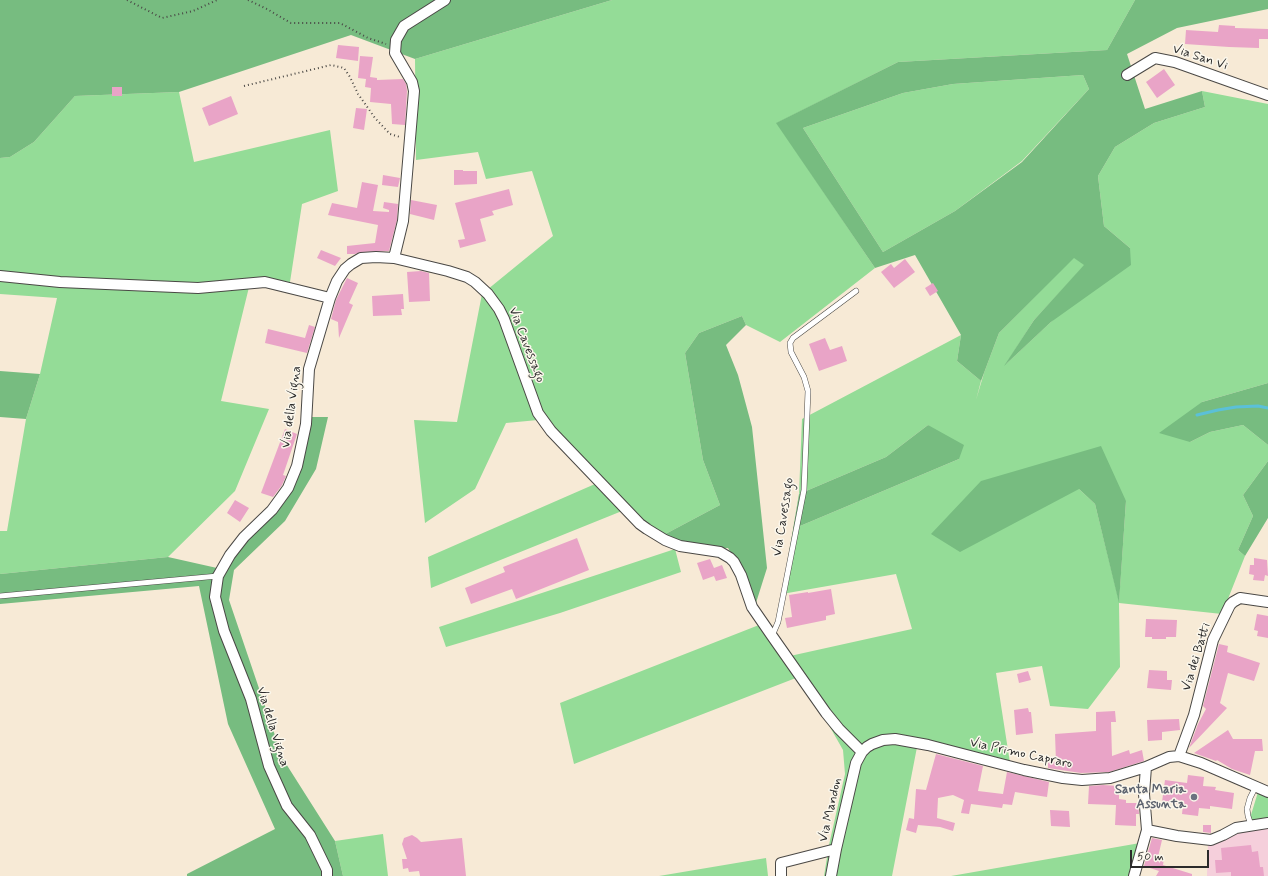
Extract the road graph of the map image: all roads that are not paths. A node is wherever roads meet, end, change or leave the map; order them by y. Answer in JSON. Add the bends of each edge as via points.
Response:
{"nodes":[{"id":1,"x":445,"y":0,"type":"edge"},
{"id":2,"x":1127,"y":75,"type":"dead end"},
{"id":3,"x":1268,"y":95,"type":"edge"},
{"id":4,"x":394,"y":258,"type":"junction"},
{"id":5,"x":0,"y":276,"type":"edge"},
{"id":6,"x":856,"y":291,"type":"dead end"},
{"id":7,"x":330,"y":298,"type":"junction"},
{"id":8,"x":218,"y":576,"type":"junction"},
{"id":9,"x":0,"y":596,"type":"edge"},
{"id":10,"x":1268,"y":602,"type":"edge"},
{"id":11,"x":772,"y":636,"type":"junction"},
{"id":12,"x":862,"y":752,"type":"junction"},
{"id":13,"x":1178,"y":756,"type":"junction"},
{"id":14,"x":1146,"y":767,"type":"junction"},
{"id":15,"x":1264,"y":788,"type":"edge"},
{"id":16,"x":1268,"y":822,"type":"edge"},
{"id":17,"x":1251,"y":825,"type":"junction"},
{"id":18,"x":1147,"y":830,"type":"junction"},
{"id":19,"x":836,"y":848,"type":"junction"},
{"id":20,"x":327,"y":876,"type":"edge"},
{"id":21,"x":781,"y":876,"type":"edge"},
{"id":22,"x":831,"y":876,"type":"edge"},
{"id":23,"x":1134,"y":876,"type":"edge"}],
"edges":[{"from":1,"to":4,"type":"street","via":[[404,26],[396,40],[396,53],[414,87],[403,221]]},
{"from":2,"to":3,"type":"street","name":"Via San Vi","via":[[1155,58],[1175,62]]},
{"from":4,"to":7,"type":"street","name":"Via Cavessago","via":[[361,258],[351,264],[337,281]]},
{"from":4,"to":11,"type":"street","name":"Via Cavessago","via":[[467,278],[488,294],[504,319],[538,413],[551,431],[647,529],[680,546],[715,550],[730,558],[738,568],[752,607]]},
{"from":5,"to":7,"type":"street","via":[[60,282],[198,288],[265,282]]},
{"from":6,"to":11,"type":"lane","name":"Via Cavessago","via":[[792,338],[790,343],[791,352],[808,391],[804,490],[778,622]]},
{"from":7,"to":8,"type":"street","name":"Via della Vigna","via":[[309,369],[306,424],[297,466],[288,488],[272,510],[244,537]]},
{"from":8,"to":9,"type":"lane"},
{"from":8,"to":20,"type":"street","name":"Via della Vigna","via":[[216,604],[251,699],[270,766],[287,806],[310,835],[327,870]]},
{"from":10,"to":13,"type":"street","name":"Via dei Batti","via":[[1240,598],[1230,605],[1211,648],[1194,715]]},
{"from":11,"to":12,"type":"street","name":"Via Cavessago","via":[[826,713]]},
{"from":12,"to":14,"type":"street","name":"Via Primo Capraro","via":[[877,741],[895,739],[1024,770],[1082,780],[1110,778]]},
{"from":12,"to":19,"type":"street","name":"Via Mandon","via":[[854,771]]},
{"from":13,"to":14,"type":"street","name":"Via Primo Capraro","via":[[1164,758]]},
{"from":13,"to":15,"type":"street"},
{"from":14,"to":18,"type":"street","via":[[1144,794]]},
{"from":15,"to":17,"type":"lane","via":[[1250,798],[1247,810]]},
{"from":16,"to":17,"type":"street"},
{"from":17,"to":18,"type":"street","via":[[1236,828],[1211,840]]},
{"from":18,"to":23,"type":"street"},
{"from":19,"to":21,"type":"street","via":[[781,863]]},
{"from":19,"to":22,"type":"street","name":"Via Mandon"}]}
